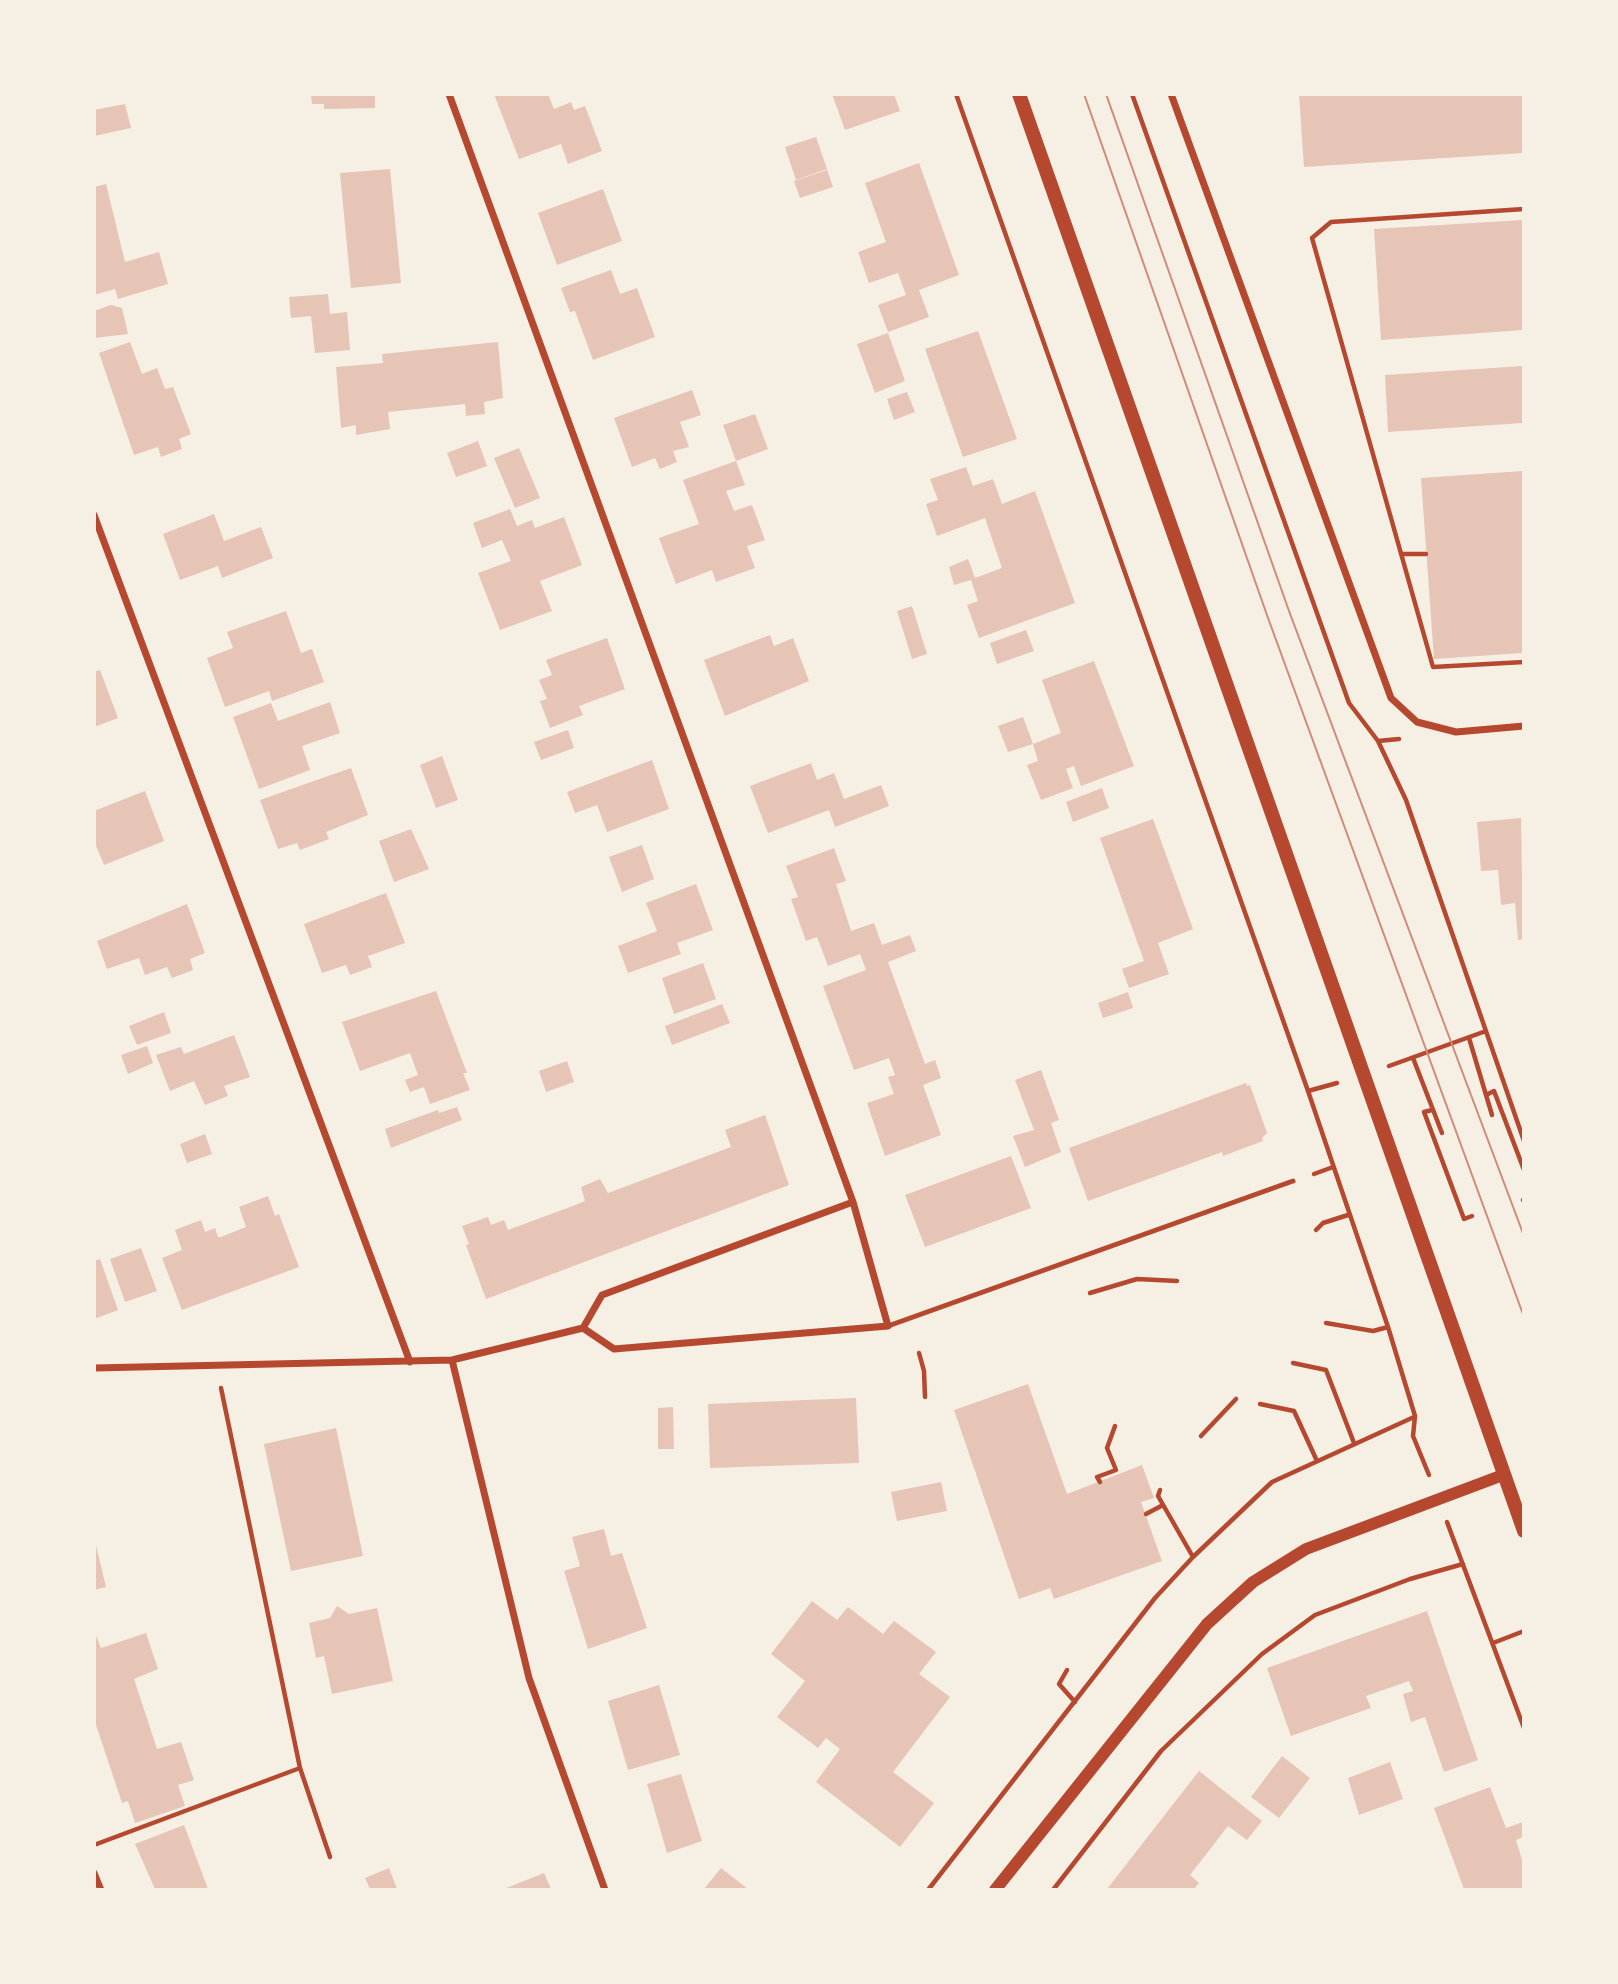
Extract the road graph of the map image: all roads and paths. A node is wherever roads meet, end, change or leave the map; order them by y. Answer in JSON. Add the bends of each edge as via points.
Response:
{"nodes":[{"id":1,"x":449,"y":94,"type":"edge"},
{"id":2,"x":956,"y":94,"type":"edge"},
{"id":3,"x":1019,"y":94,"type":"edge"},
{"id":4,"x":1132,"y":94,"type":"edge"},
{"id":5,"x":1171,"y":94,"type":"edge"},
{"id":6,"x":1524,"y":209,"type":"edge"},
{"id":7,"x":94,"y":514,"type":"edge"},
{"id":8,"x":1401,"y":554,"type":"junction"},
{"id":9,"x":1426,"y":554,"type":"dead end"},
{"id":10,"x":1524,"y":662,"type":"edge"},
{"id":11,"x":1524,"y":726,"type":"edge"},
{"id":12,"x":1404,"y":738,"type":"dead end"},
{"id":13,"x":1378,"y":741,"type":"junction"},
{"id":14,"x":1486,"y":1031,"type":"junction"},
{"id":15,"x":1469,"y":1038,"type":"junction"},
{"id":16,"x":1413,"y":1058,"type":"junction"},
{"id":17,"x":1364,"y":1075,"type":"junction"},
{"id":18,"x":1308,"y":1091,"type":"junction"},
{"id":19,"x":1486,"y":1095,"type":"junction"},
{"id":20,"x":1432,"y":1110,"type":"junction"},
{"id":21,"x":1492,"y":1115,"type":"dead end"},
{"id":22,"x":1442,"y":1133,"type":"dead end"},
{"id":23,"x":1524,"y":1141,"type":"edge"},
{"id":24,"x":1524,"y":1170,"type":"edge"},
{"id":25,"x":1293,"y":1181,"type":"dead end"},
{"id":26,"x":853,"y":1202,"type":"junction"},
{"id":27,"x":1348,"y":1214,"type":"junction"},
{"id":28,"x":1472,"y":1216,"type":"dead end"},
{"id":29,"x":1316,"y":1230,"type":"dead end"},
{"id":30,"x":1177,"y":1281,"type":"dead end"},
{"id":31,"x":1090,"y":1293,"type":"dead end"},
{"id":32,"x":1326,"y":1323,"type":"dead end"},
{"id":33,"x":888,"y":1326,"type":"junction"},
{"id":34,"x":1388,"y":1327,"type":"junction"},
{"id":35,"x":583,"y":1328,"type":"junction"},
{"id":36,"x":919,"y":1353,"type":"dead end"},
{"id":37,"x":452,"y":1360,"type":"junction"},
{"id":38,"x":410,"y":1362,"type":"junction"},
{"id":39,"x":1293,"y":1363,"type":"dead end"},
{"id":40,"x":216,"y":1366,"type":"junction"},
{"id":41,"x":94,"y":1368,"type":"edge"},
{"id":42,"x":925,"y":1397,"type":"dead end"},
{"id":43,"x":1236,"y":1399,"type":"dead end"},
{"id":44,"x":1260,"y":1404,"type":"dead end"},
{"id":45,"x":1115,"y":1426,"type":"dead end"},
{"id":46,"x":1201,"y":1436,"type":"dead end"},
{"id":47,"x":1354,"y":1443,"type":"junction"},
{"id":48,"x":1317,"y":1461,"type":"junction"},
{"id":49,"x":1503,"y":1475,"type":"junction"},
{"id":50,"x":1100,"y":1482,"type":"dead end"},
{"id":51,"x":1160,"y":1490,"type":"dead end"},
{"id":52,"x":1163,"y":1505,"type":"junction"},
{"id":53,"x":1146,"y":1514,"type":"dead end"},
{"id":54,"x":1524,"y":1531,"type":"edge"},
{"id":55,"x":1193,"y":1557,"type":"junction"},
{"id":56,"x":1524,"y":1631,"type":"edge"},
{"id":57,"x":1493,"y":1643,"type":"junction"},
{"id":58,"x":1067,"y":1670,"type":"dead end"},
{"id":59,"x":1075,"y":1702,"type":"junction"},
{"id":60,"x":1524,"y":1728,"type":"edge"},
{"id":61,"x":300,"y":1768,"type":"junction"},
{"id":62,"x":94,"y":1845,"type":"edge"},
{"id":63,"x":330,"y":1857,"type":"dead end"},
{"id":64,"x":94,"y":1873,"type":"edge"},
{"id":65,"x":101,"y":1889,"type":"edge"},
{"id":66,"x":606,"y":1889,"type":"edge"},
{"id":67,"x":928,"y":1889,"type":"edge"},
{"id":68,"x":995,"y":1889,"type":"edge"},
{"id":69,"x":1053,"y":1889,"type":"edge"}],
"edges":[{"from":1,"to":26,"type":"street"},
{"from":2,"to":18,"type":"path"},
{"from":3,"to":17,"type":"main road"},
{"from":4,"to":13,"type":"path","via":[[1349,703]]},
{"from":5,"to":11,"type":"street","via":[[1391,698],[1418,722],[1456,732]]},
{"from":6,"to":8,"type":"path","via":[[1331,222],[1312,238]]},
{"from":7,"to":38,"type":"street"},
{"from":8,"to":9,"type":"path"},
{"from":8,"to":10,"type":"path","via":[[1433,667]]},
{"from":12,"to":13,"type":"path"},
{"from":13,"to":14,"type":"path","via":[[1406,800]]},
{"from":14,"to":15,"type":"path"},
{"from":14,"to":23,"type":"path"},
{"from":15,"to":16,"type":"path"},
{"from":15,"to":19,"type":"path"},
{"from":16,"to":17,"type":"path"},
{"from":16,"to":20,"type":"path"},
{"from":17,"to":18,"type":"path"},
{"from":17,"to":49,"type":"main road"},
{"from":18,"to":27,"type":"path"},
{"from":19,"to":21,"type":"path"},
{"from":19,"to":24,"type":"path","via":[[1494,1091]]},
{"from":20,"to":22,"type":"path"},
{"from":20,"to":28,"type":"path","via":[[1424,1112],[1464,1219]]},
{"from":25,"to":33,"type":"lane"},
{"from":26,"to":33,"type":"street"},
{"from":26,"to":35,"type":"street","via":[[602,1295]]},
{"from":27,"to":29,"type":"path"},
{"from":27,"to":34,"type":"path"},
{"from":30,"to":31,"type":"path","via":[[1137,1279]]},
{"from":32,"to":34,"type":"path","via":[[1373,1331]]},
{"from":33,"to":35,"type":"street","via":[[614,1349]]},
{"from":34,"to":47,"type":"path","via":[[1415,1416]]},
{"from":35,"to":37,"type":"street"},
{"from":36,"to":42,"type":"path","via":[[925,1371]]},
{"from":37,"to":38,"type":"street"},
{"from":37,"to":66,"type":"street","via":[[529,1678]]},
{"from":38,"to":40,"type":"street"},
{"from":39,"to":47,"type":"path","via":[[1326,1370]]},
{"from":40,"to":41,"type":"street"},
{"from":40,"to":61,"type":"path"},
{"from":43,"to":46,"type":"path"},
{"from":44,"to":48,"type":"path","via":[[1294,1411]]},
{"from":45,"to":50,"type":"path","via":[[1107,1448],[1116,1470],[1097,1477]]},
{"from":47,"to":48,"type":"path"},
{"from":48,"to":55,"type":"path","via":[[1272,1482]]},
{"from":49,"to":54,"type":"main road"},
{"from":49,"to":68,"type":"street","via":[[1306,1549],[1253,1582],[1207,1624]]},
{"from":51,"to":52,"type":"path"},
{"from":52,"to":53,"type":"path"},
{"from":52,"to":55,"type":"path"},
{"from":55,"to":59,"type":"path","via":[[1155,1598]]},
{"from":56,"to":57,"type":"path"},
{"from":57,"to":60,"type":"path"},
{"from":57,"to":69,"type":"path","via":[[1463,1564],[1315,1615],[1262,1654],[1161,1751]]},
{"from":58,"to":59,"type":"path","via":[[1059,1684]]},
{"from":59,"to":67,"type":"path"},
{"from":61,"to":62,"type":"path"},
{"from":61,"to":63,"type":"path"},
{"from":64,"to":65,"type":"street"}]}
